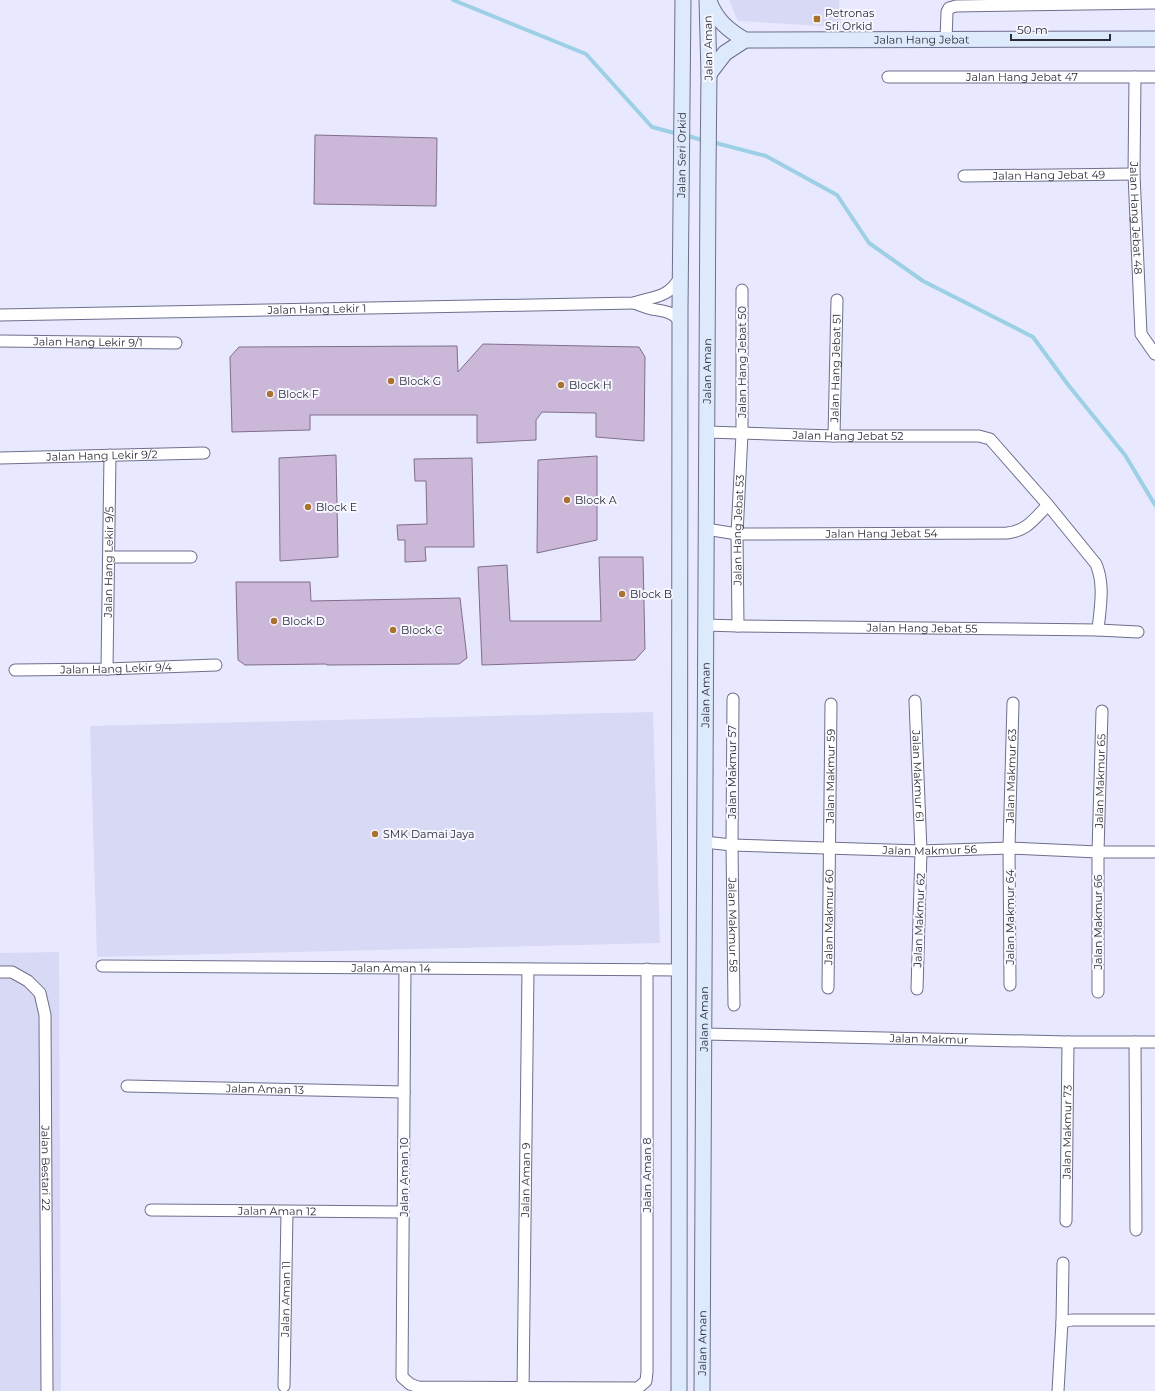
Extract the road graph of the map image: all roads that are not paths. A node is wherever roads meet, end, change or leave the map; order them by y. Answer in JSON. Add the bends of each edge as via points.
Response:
{"nodes":[{"id":1,"x":683,"y":0,"type":"edge"},
{"id":2,"x":708,"y":0,"type":"edge"},
{"id":3,"x":1155,"y":3,"type":"edge"},
{"id":4,"x":1155,"y":39,"type":"edge"},
{"id":5,"x":745,"y":40,"type":"junction"},
{"id":6,"x":946,"y":40,"type":"junction"},
{"id":7,"x":709,"y":74,"type":"junction"},
{"id":8,"x":888,"y":77,"type":"dead end"},
{"id":9,"x":1136,"y":77,"type":"junction"},
{"id":10,"x":1155,"y":77,"type":"edge"},
{"id":11,"x":1134,"y":174,"type":"junction"},
{"id":12,"x":964,"y":176,"type":"dead end"},
{"id":13,"x":681,"y":277,"type":"junction"},
{"id":14,"x":742,"y":290,"type":"dead end"},
{"id":15,"x":837,"y":300,"type":"dead end"},
{"id":16,"x":634,"y":303,"type":"junction"},
{"id":17,"x":0,"y":315,"type":"edge"},
{"id":18,"x":680,"y":315,"type":"junction"},
{"id":19,"x":0,"y":341,"type":"edge"},
{"id":20,"x":176,"y":343,"type":"dead end"},
{"id":21,"x":1155,"y":354,"type":"edge"},
{"id":22,"x":706,"y":432,"type":"junction"},
{"id":23,"x":742,"y":434,"type":"junction"},
{"id":24,"x":834,"y":436,"type":"junction"},
{"id":25,"x":204,"y":453,"type":"dead end"},
{"id":26,"x":110,"y":455,"type":"junction"},
{"id":27,"x":0,"y":458,"type":"edge"},
{"id":28,"x":1048,"y":505,"type":"junction"},
{"id":29,"x":706,"y":529,"type":"junction"},
{"id":30,"x":737,"y":534,"type":"junction"},
{"id":31,"x":191,"y":557,"type":"dead end"},
{"id":32,"x":109,"y":558,"type":"junction"},
{"id":33,"x":705,"y":625,"type":"junction"},
{"id":34,"x":738,"y":626,"type":"junction"},
{"id":35,"x":1098,"y":630,"type":"junction"},
{"id":36,"x":1138,"y":632,"type":"dead end"},
{"id":37,"x":216,"y":665,"type":"dead end"},
{"id":38,"x":107,"y":669,"type":"junction"},
{"id":39,"x":15,"y":670,"type":"dead end"},
{"id":40,"x":733,"y":699,"type":"dead end"},
{"id":41,"x":915,"y":701,"type":"dead end"},
{"id":42,"x":830,"y":704,"type":"dead end"},
{"id":43,"x":1013,"y":704,"type":"dead end"},
{"id":44,"x":1102,"y":711,"type":"dead end"},
{"id":45,"x":704,"y":842,"type":"junction"},
{"id":46,"x":732,"y":845,"type":"junction"},
{"id":47,"x":829,"y":847,"type":"junction"},
{"id":48,"x":1009,"y":848,"type":"junction"},
{"id":49,"x":921,"y":851,"type":"junction"},
{"id":50,"x":1098,"y":852,"type":"junction"},
{"id":51,"x":1155,"y":852,"type":"edge"},
{"id":52,"x":102,"y":966,"type":"dead end"},
{"id":53,"x":405,"y":968,"type":"junction"},
{"id":54,"x":528,"y":969,"type":"junction"},
{"id":55,"x":647,"y":970,"type":"junction"},
{"id":56,"x":679,"y":970,"type":"junction"},
{"id":57,"x":0,"y":972,"type":"edge"},
{"id":58,"x":1010,"y":985,"type":"dead end"},
{"id":59,"x":828,"y":988,"type":"dead end"},
{"id":60,"x":918,"y":989,"type":"dead end"},
{"id":61,"x":1098,"y":992,"type":"dead end"},
{"id":62,"x":734,"y":1005,"type":"dead end"},
{"id":63,"x":704,"y":1034,"type":"junction"},
{"id":64,"x":1068,"y":1042,"type":"junction"},
{"id":65,"x":1135,"y":1042,"type":"junction"},
{"id":66,"x":1155,"y":1042,"type":"edge"},
{"id":67,"x":127,"y":1086,"type":"dead end"},
{"id":68,"x":404,"y":1092,"type":"junction"},
{"id":69,"x":151,"y":1210,"type":"dead end"},
{"id":70,"x":287,"y":1212,"type":"junction"},
{"id":71,"x":403,"y":1212,"type":"junction"},
{"id":72,"x":1066,"y":1221,"type":"dead end"},
{"id":73,"x":1136,"y":1230,"type":"dead end"},
{"id":74,"x":1063,"y":1263,"type":"dead end"},
{"id":75,"x":1155,"y":1320,"type":"edge"},
{"id":76,"x":1062,"y":1322,"type":"junction"},
{"id":77,"x":284,"y":1386,"type":"dead end"},
{"id":78,"x":523,"y":1390,"type":"edge"},
{"id":79,"x":47,"y":1391,"type":"edge"},
{"id":80,"x":679,"y":1391,"type":"edge"},
{"id":81,"x":702,"y":1391,"type":"edge"},
{"id":82,"x":1058,"y":1391,"type":"edge"}],
"edges":[{"from":1,"to":13,"type":"main road","name":"Jalan Seri Orkid"},
{"from":2,"to":5,"type":"main road","via":[[721,22]]},
{"from":2,"to":7,"type":"main road","name":"Jalan Aman"},
{"from":3,"to":6,"type":"street","via":[[956,6],[947,12]]},
{"from":4,"to":6,"type":"main road","name":"Jalan Hang Jebat"},
{"from":5,"to":6,"type":"main road","name":"Jalan Hang Jebat"},
{"from":5,"to":7,"type":"main road","via":[[725,54]]},
{"from":7,"to":22,"type":"main road","name":"Jalan Aman"},
{"from":8,"to":9,"type":"street","name":"Jalan Hang Jebat 47"},
{"from":9,"to":10,"type":"street","name":"Jalan Hang Jebat 47"},
{"from":9,"to":11,"type":"street","name":"Jalan Hang Jebat 48"},
{"from":11,"to":12,"type":"street","name":"Jalan Hang Jebat 49"},
{"from":11,"to":21,"type":"street","name":"Jalan Hang Jebat 48","via":[[1140,334]]},
{"from":13,"to":16,"type":"street","name":"Jalan Hang Lekir 1","via":[[674,288],[663,295]]},
{"from":13,"to":18,"type":"main road","name":"Jalan Seri Orkid"},
{"from":14,"to":23,"type":"street","name":"Jalan Hang Jebat 50"},
{"from":15,"to":24,"type":"street","name":"Jalan Hang Jebat 51"},
{"from":16,"to":17,"type":"street","name":"Jalan Hang Lekir 1"},
{"from":16,"to":18,"type":"street","name":"Jalan Hang Lekir 1"},
{"from":18,"to":56,"type":"main road"},
{"from":19,"to":20,"type":"street","name":"Jalan Hang Lekir 9/1"},
{"from":22,"to":23,"type":"street","name":"Jalan Hang Jebat 52"},
{"from":22,"to":29,"type":"main road","name":"Jalan Aman"},
{"from":23,"to":24,"type":"street","name":"Jalan Hang Jebat 52"},
{"from":23,"to":30,"type":"street","name":"Jalan Hang Jebat 53"},
{"from":24,"to":28,"type":"street","name":"Jalan Hang Jebat 52","via":[[979,436],[990,439]]},
{"from":25,"to":26,"type":"street","name":"Jalan Hang Lekir 9/2"},
{"from":26,"to":27,"type":"street","name":"Jalan Hang Lekir 9/2"},
{"from":26,"to":32,"type":"street","name":"Jalan Hang Lekir 9/5"},
{"from":28,"to":30,"type":"street","name":"Jalan Hang Jebat 54","via":[[1023,529],[1007,533]]},
{"from":28,"to":35,"type":"street","via":[[1096,564],[1101,583]]},
{"from":29,"to":30,"type":"street","name":"Jalan Hang Jebat 54"},
{"from":29,"to":33,"type":"main road","name":"Jalan Aman"},
{"from":30,"to":34,"type":"street","name":"Jalan Hang Jebat 53"},
{"from":31,"to":32,"type":"street"},
{"from":32,"to":38,"type":"street","name":"Jalan Hang Lekir 9/5"},
{"from":33,"to":34,"type":"street","name":"Jalan Hang Jebat 55"},
{"from":33,"to":45,"type":"main road","name":"Jalan Aman"},
{"from":34,"to":35,"type":"street","name":"Jalan Hang Jebat 55"},
{"from":35,"to":36,"type":"street","name":"Jalan Hang Jebat 55"},
{"from":37,"to":38,"type":"street","name":"Jalan Hang Lekir 9/4"},
{"from":38,"to":39,"type":"street","name":"Jalan Hang Lekir 9/4"},
{"from":40,"to":46,"type":"street","name":"Jalan Makmur 57"},
{"from":41,"to":49,"type":"street","name":"Jalan Makmur 61"},
{"from":42,"to":47,"type":"street","name":"Jalan Makmur 59"},
{"from":43,"to":48,"type":"street","name":"Jalan Makmur 63"},
{"from":44,"to":50,"type":"street","name":"Jalan Makmur 65"},
{"from":45,"to":46,"type":"street","name":"Jalan Makmur 56"},
{"from":45,"to":63,"type":"main road","name":"Jalan Aman"},
{"from":46,"to":47,"type":"street","name":"Jalan Makmur 56"},
{"from":46,"to":62,"type":"street","name":"Jalan Makmur 58"},
{"from":47,"to":49,"type":"street","name":"Jalan Makmur 56"},
{"from":47,"to":59,"type":"street","name":"Jalan Makmur 60"},
{"from":48,"to":49,"type":"street","name":"Jalan Makmur 56"},
{"from":48,"to":50,"type":"street","name":"Jalan Makmur 56"},
{"from":48,"to":58,"type":"street","name":"Jalan Makmur 64"},
{"from":49,"to":60,"type":"street","name":"Jalan Makmur 62"},
{"from":50,"to":51,"type":"street","name":"Jalan Makmur 56"},
{"from":50,"to":61,"type":"street","name":"Jalan Makmur 66"},
{"from":52,"to":53,"type":"street","name":"Jalan Aman 14"},
{"from":53,"to":54,"type":"street","name":"Jalan Aman 14"},
{"from":53,"to":68,"type":"street","name":"Jalan Aman 10"},
{"from":54,"to":55,"type":"street","name":"Jalan Aman 14"},
{"from":54,"to":78,"type":"street","name":"Jalan Aman 9"},
{"from":55,"to":56,"type":"street","name":"Jalan Aman 14"},
{"from":55,"to":78,"type":"street","name":"Jalan Aman 8","via":[[646,1381],[638,1388]]},
{"from":56,"to":80,"type":"main road"},
{"from":57,"to":79,"type":"street","name":"Jalan Bestari 22","via":[[12,972],[28,981],[40,993],[45,1015]]},
{"from":63,"to":64,"type":"street","name":"Jalan Makmur"},
{"from":63,"to":81,"type":"main road","name":"Jalan Aman"},
{"from":64,"to":65,"type":"street","name":"Jalan Makmur"},
{"from":64,"to":72,"type":"street","name":"Jalan Makmur 73"},
{"from":65,"to":66,"type":"street","name":"Jalan Makmur"},
{"from":65,"to":73,"type":"street"},
{"from":67,"to":68,"type":"street","name":"Jalan Aman 13"},
{"from":68,"to":71,"type":"street","name":"Jalan Aman 10"},
{"from":69,"to":70,"type":"street","name":"Jalan Aman 12"},
{"from":70,"to":71,"type":"street","name":"Jalan Aman 12"},
{"from":70,"to":77,"type":"street","name":"Jalan Aman 11"},
{"from":71,"to":78,"type":"street","name":"Jalan Aman 10","via":[[402,1377],[418,1387]]},
{"from":74,"to":76,"type":"street"},
{"from":75,"to":76,"type":"street"},
{"from":76,"to":82,"type":"street"}]}
